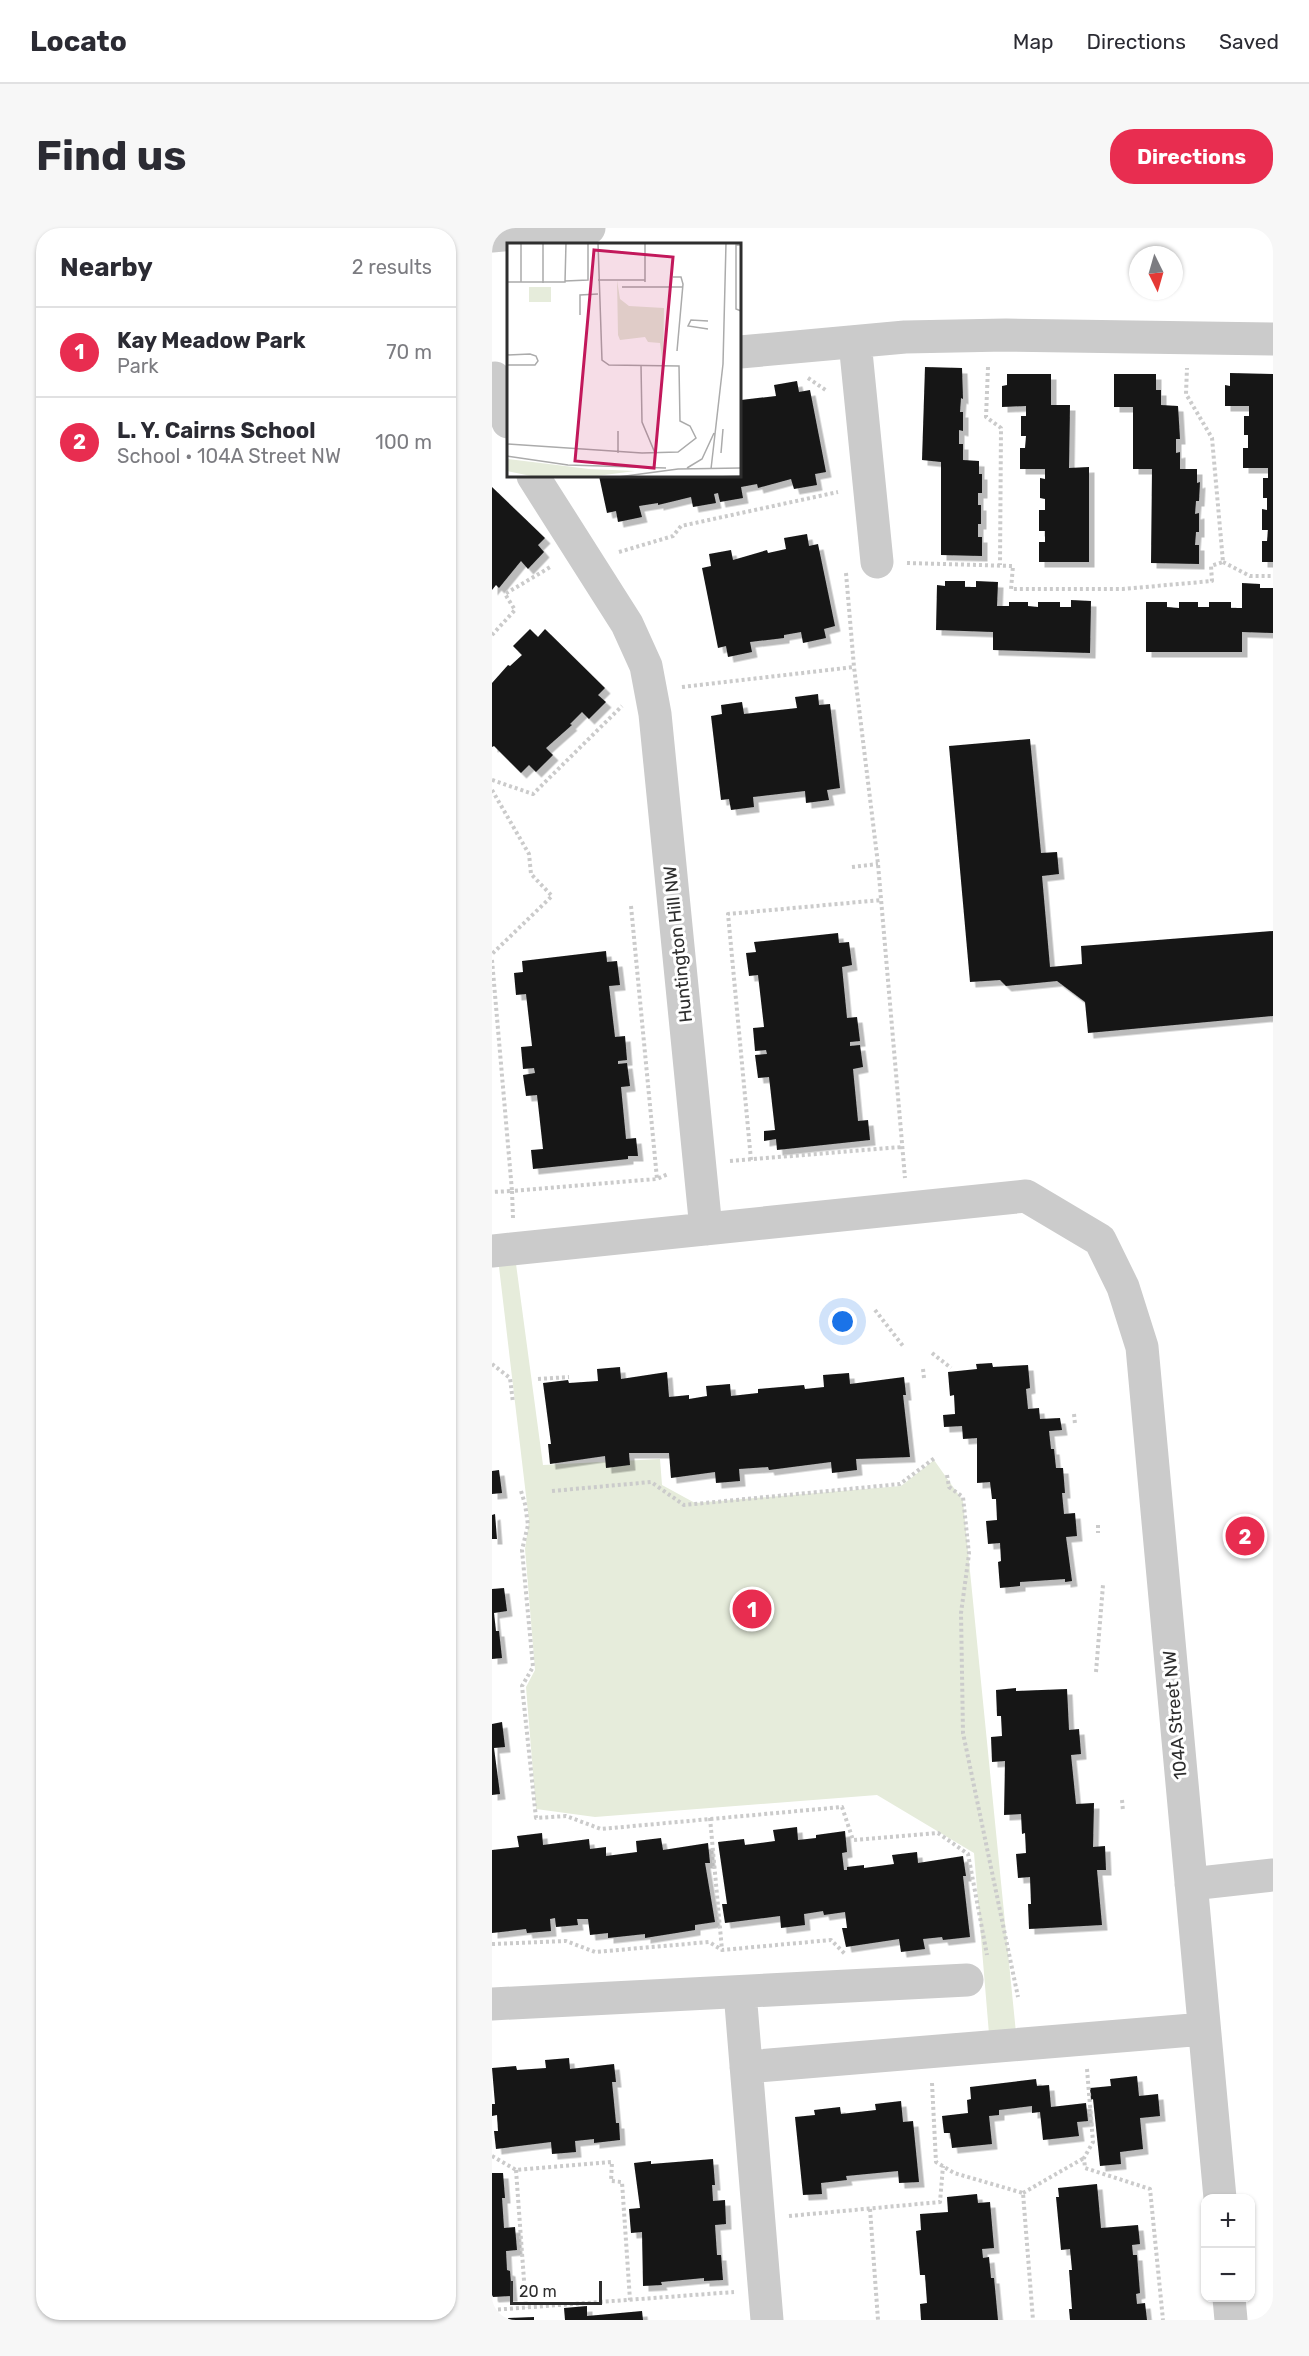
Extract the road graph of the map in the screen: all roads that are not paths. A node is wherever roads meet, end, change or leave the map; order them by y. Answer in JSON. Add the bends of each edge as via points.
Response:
{"nodes":[{"id":1,"x":589,"y":228,"type":"edge"},
{"id":2,"x":492,"y":236,"type":"edge"},
{"id":3,"x":1273,"y":339,"type":"edge"},
{"id":4,"x":855,"y":342,"type":"junction"},
{"id":5,"x":741,"y":352,"type":"edge"},
{"id":6,"x":499,"y":377,"type":"edge"},
{"id":7,"x":507,"y":419,"type":"edge"},
{"id":8,"x":534,"y":477,"type":"edge"},
{"id":9,"x":877,"y":562,"type":"road end"},
{"id":10,"x":706,"y":1229,"type":"junction"},
{"id":11,"x":492,"y":1251,"type":"edge"},
{"id":12,"x":1273,"y":1875,"type":"edge"},
{"id":13,"x":1191,"y":1884,"type":"junction"},
{"id":14,"x":976,"y":1962,"type":"road end"},
{"id":15,"x":740,"y":1992,"type":"junction"},
{"id":16,"x":492,"y":2004,"type":"edge"},
{"id":17,"x":1204,"y":2030,"type":"junction"},
{"id":18,"x":746,"y":2067,"type":"junction"},
{"id":19,"x":1220,"y":2194,"type":"edge"},
{"id":20,"x":1229,"y":2302,"type":"edge"},
{"id":21,"x":766,"y":2305,"type":"edge"},
{"id":22,"x":1231,"y":2320,"type":"edge"}],
"edges":[{"from":1,"to":2,"type":"street"},
{"from":3,"to":4,"type":"street","via":[[989,335]]},
{"from":4,"to":5,"type":"street"},
{"from":4,"to":9,"type":"street"},
{"from":6,"to":7,"type":"street","via":[[501,404]]},
{"from":8,"to":10,"type":"street","name":"Huntington Hill NW","via":[[627,624],[646,666],[652,693]]},
{"from":10,"to":11,"type":"street"},
{"from":10,"to":13,"type":"street","name":"104A Street NW","via":[[1026,1196],[1100,1240],[1123,1287],[1142,1347]]},
{"from":12,"to":13,"type":"street"},
{"from":13,"to":17,"type":"street","name":"104A Street NW"},
{"from":14,"to":15,"type":"street"},
{"from":15,"to":16,"type":"street"},
{"from":15,"to":18,"type":"street"},
{"from":17,"to":18,"type":"street"},
{"from":17,"to":19,"type":"street","name":"104A Street NW"},
{"from":18,"to":21,"type":"street"},
{"from":20,"to":22,"type":"street"}]}
